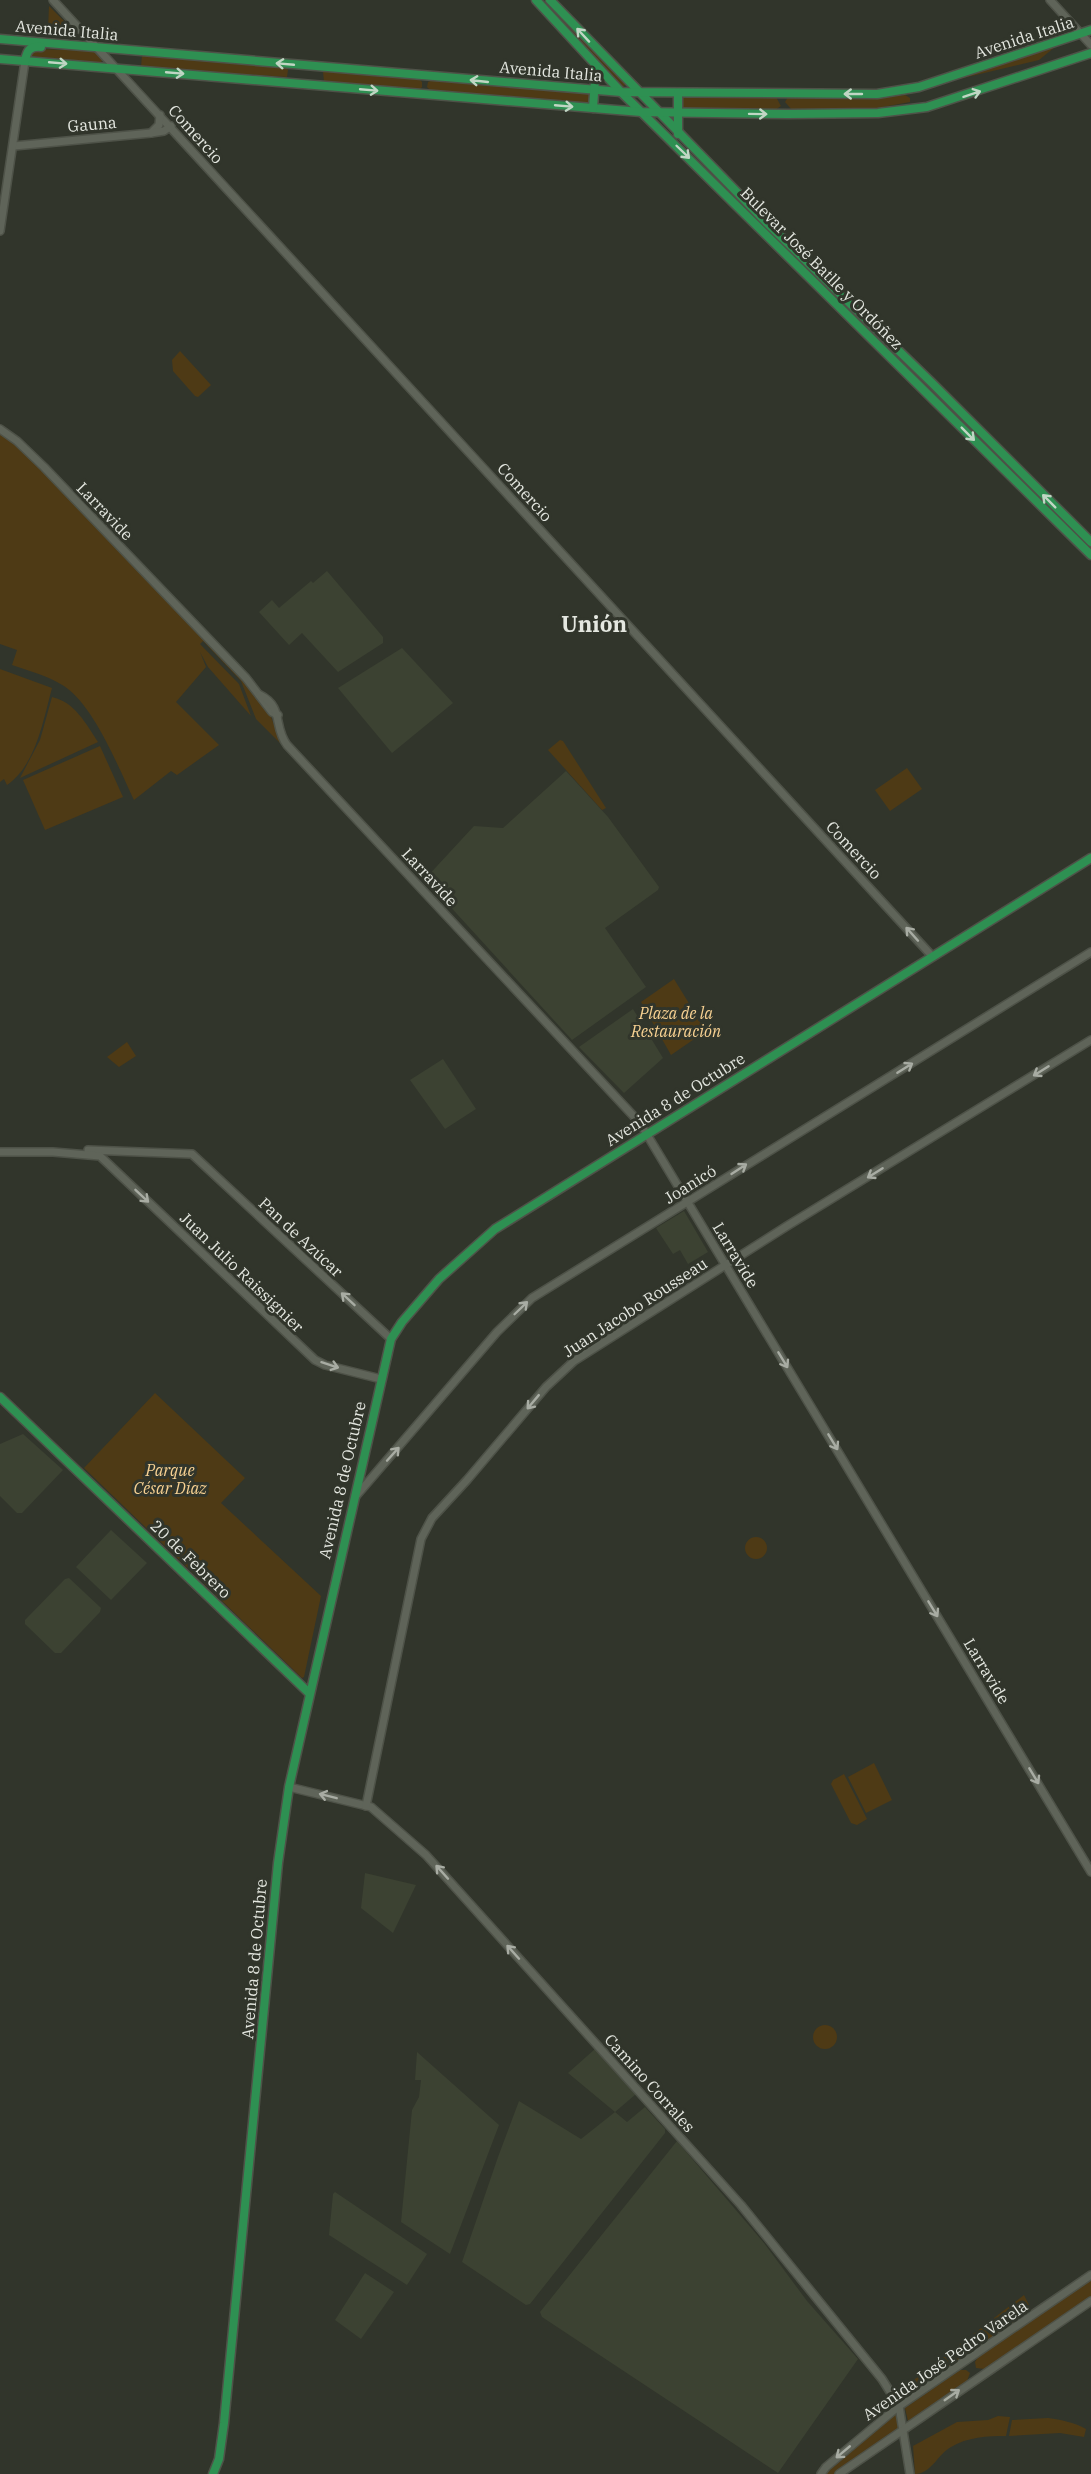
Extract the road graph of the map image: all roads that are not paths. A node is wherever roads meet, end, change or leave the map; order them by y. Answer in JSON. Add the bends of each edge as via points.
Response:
{"nodes":[{"id":1,"x":53,"y":0,"type":"edge"},
{"id":2,"x":536,"y":0,"type":"edge"},
{"id":3,"x":550,"y":0,"type":"edge"},
{"id":4,"x":1050,"y":0,"type":"edge"},
{"id":5,"x":1091,"y":30,"type":"edge"},
{"id":6,"x":1080,"y":34,"type":"junction"},
{"id":7,"x":0,"y":39,"type":"edge"},
{"id":8,"x":71,"y":45,"type":"junction"},
{"id":9,"x":1091,"y":45,"type":"edge"},
{"id":10,"x":98,"y":47,"type":"junction"},
{"id":11,"x":1091,"y":53,"type":"edge"},
{"id":12,"x":0,"y":59,"type":"edge"},
{"id":13,"x":25,"y":61,"type":"junction"},
{"id":14,"x":596,"y":66,"type":"junction"},
{"id":15,"x":117,"y":68,"type":"junction"},
{"id":16,"x":594,"y":90,"type":"junction"},
{"id":17,"x":621,"y":92,"type":"junction"},
{"id":18,"x":638,"y":93,"type":"junction"},
{"id":19,"x":678,"y":93,"type":"junction"},
{"id":20,"x":914,"y":103,"type":"dead end"},
{"id":21,"x":593,"y":108,"type":"junction"},
{"id":22,"x":641,"y":112,"type":"junction"},
{"id":23,"x":657,"y":112,"type":"junction"},
{"id":24,"x":678,"y":113,"type":"junction"},
{"id":25,"x":878,"y":113,"type":"junction"},
{"id":26,"x":160,"y":115,"type":"junction"},
{"id":27,"x":171,"y":126,"type":"junction"},
{"id":28,"x":151,"y":133,"type":"junction"},
{"id":29,"x":678,"y":134,"type":"junction"},
{"id":30,"x":14,"y":146,"type":"junction"},
{"id":31,"x":0,"y":231,"type":"edge"},
{"id":32,"x":0,"y":429,"type":"edge"},
{"id":33,"x":1091,"y":542,"type":"edge"},
{"id":34,"x":1091,"y":555,"type":"edge"},
{"id":35,"x":1091,"y":858,"type":"edge"},
{"id":36,"x":1091,"y":952,"type":"edge"},
{"id":37,"x":932,"y":956,"type":"junction"},
{"id":38,"x":1091,"y":1040,"type":"edge"},
{"id":39,"x":647,"y":1134,"type":"junction"},
{"id":40,"x":0,"y":1152,"type":"edge"},
{"id":41,"x":53,"y":1152,"type":"junction"},
{"id":42,"x":688,"y":1202,"type":"junction"},
{"id":43,"x":725,"y":1264,"type":"junction"},
{"id":44,"x":391,"y":1339,"type":"junction"},
{"id":45,"x":381,"y":1378,"type":"junction"},
{"id":46,"x":0,"y":1397,"type":"edge"},
{"id":47,"x":354,"y":1498,"type":"junction"},
{"id":48,"x":437,"y":1519,"type":"dead end"},
{"id":49,"x":423,"y":1534,"type":"junction"},
{"id":50,"x":309,"y":1693,"type":"junction"},
{"id":51,"x":289,"y":1787,"type":"junction"},
{"id":52,"x":366,"y":1806,"type":"junction"},
{"id":53,"x":1091,"y":1872,"type":"edge"},
{"id":54,"x":1091,"y":2276,"type":"edge"},
{"id":55,"x":1091,"y":2301,"type":"edge"},
{"id":56,"x":899,"y":2406,"type":"junction"},
{"id":57,"x":904,"y":2428,"type":"junction"},
{"id":58,"x":213,"y":2474,"type":"edge"},
{"id":59,"x":821,"y":2474,"type":"edge"},
{"id":60,"x":839,"y":2474,"type":"edge"},
{"id":61,"x":910,"y":2474,"type":"edge"}],
"edges":[{"from":1,"to":10,"type":"street","name":"Comercio"},
{"from":2,"to":14,"type":"main road","name":"Bulevar José Batlle y Ordóñez"},
{"from":18,"to":3,"type":"main road","name":"Bulevar José Batlle y Ordóñez","one_way":true},
{"from":4,"to":6,"type":"street"},
{"from":5,"to":6,"type":"main road","name":"Avenida Italia"},
{"from":6,"to":9,"type":"street"},
{"from":6,"to":19,"type":"main road","name":"Avenida Italia","one_way":true,"via":[[894,93]]},
{"from":7,"to":8,"type":"main road","name":"Avenida Italia"},
{"from":8,"to":10,"type":"main road","name":"Avenida Italia"},
{"from":8,"to":13,"type":"main road","via":[[32,47]]},
{"from":10,"to":15,"type":"street","name":"Comercio"},
{"from":16,"to":10,"type":"main road","name":"Avenida Italia","one_way":true},
{"from":25,"to":11,"type":"main road","name":"Avenida Italia","one_way":true,"via":[[938,105]]},
{"from":12,"to":13,"type":"main road","name":"Avenida Italia"},
{"from":13,"to":15,"type":"main road","name":"Avenida Italia","one_way":true},
{"from":13,"to":30,"type":"street"},
{"from":14,"to":16,"type":"main road"},
{"from":14,"to":17,"type":"main road","name":"Bulevar José Batlle y Ordóñez"},
{"from":15,"to":21,"type":"main road","name":"Avenida Italia","one_way":true},
{"from":15,"to":26,"type":"street","name":"Comercio"},
{"from":16,"to":17,"type":"main road","name":"Avenida Italia"},
{"from":16,"to":21,"type":"main road"},
{"from":17,"to":18,"type":"main road","name":"Avenida Italia"},
{"from":17,"to":22,"type":"main road","name":"Bulevar José Batlle y Ordóñez"},
{"from":18,"to":19,"type":"main road","name":"Avenida Italia"},
{"from":18,"to":23,"type":"main road","name":"Bulevar José Batlle y Ordóñez"},
{"from":19,"to":24,"type":"main road"},
{"from":20,"to":25,"type":"main road","via":[[888,107]]},
{"from":21,"to":22,"type":"main road","name":"Avenida Italia"},
{"from":22,"to":23,"type":"main road","name":"Avenida Italia"},
{"from":22,"to":34,"type":"main road","name":"Bulevar José Batlle y Ordóñez","one_way":true},
{"from":23,"to":24,"type":"main road","name":"Avenida Italia"},
{"from":23,"to":29,"type":"main road","name":"Bulevar José Batlle y Ordóñez"},
{"from":24,"to":25,"type":"main road","name":"Avenida Italia","one_way":true},
{"from":24,"to":29,"type":"main road"},
{"from":26,"to":27,"type":"street","name":"Comercio"},
{"from":26,"to":28,"type":"street","via":[[159,125]]},
{"from":27,"to":28,"type":"street","name":"Gauna"},
{"from":37,"to":27,"type":"street","name":"Comercio","one_way":true},
{"from":28,"to":30,"type":"street","name":"Gauna"},
{"from":33,"to":29,"type":"main road","name":"Bulevar José Batlle y Ordóñez","one_way":true},
{"from":30,"to":31,"type":"street"},
{"from":32,"to":39,"type":"street","name":"Larravide","via":[[44,467],[275,708],[280,734],[287,745],[622,1101]]},
{"from":35,"to":37,"type":"main road","name":"Avenida 8 de Octubre"},
{"from":42,"to":36,"type":"street","name":"Joanicó","one_way":true},
{"from":37,"to":39,"type":"main road","name":"Avenida 8 de Octubre"},
{"from":38,"to":43,"type":"street","name":"Juan Jacobo Rousseau","one_way":true},
{"from":39,"to":42,"type":"street","name":"Larravide"},
{"from":39,"to":44,"type":"main road","name":"Avenida 8 de Octubre","via":[[495,1229],[439,1279]]},
{"from":40,"to":41,"type":"street"},
{"from":44,"to":41,"type":"street","name":"Pan de Azúcar","one_way":true,"via":[[192,1154]]},
{"from":41,"to":45,"type":"street","name":"Juan Julio Raissignier","one_way":true,"via":[[100,1156],[315,1360]]},
{"from":42,"to":43,"type":"street","name":"Larravide"},
{"from":47,"to":42,"type":"street","name":"Joanicó","one_way":true,"via":[[497,1332],[532,1298]]},
{"from":43,"to":49,"type":"street","name":"Juan Jacobo Rousseau","one_way":true,"via":[[574,1361],[546,1387],[432,1518]]},
{"from":43,"to":53,"type":"street","name":"Larravide","one_way":true},
{"from":44,"to":45,"type":"main road","name":"Avenida 8 de Octubre"},
{"from":45,"to":47,"type":"main road","name":"Avenida 8 de Octubre"},
{"from":46,"to":50,"type":"main road","name":"20 de Febrero"},
{"from":47,"to":50,"type":"main road","name":"Avenida 8 de Octubre"},
{"from":48,"to":49,"type":"street","name":"Juan Jacobo Rousseau"},
{"from":49,"to":52,"type":"street","name":"Juan Jacobo Rousseau"},
{"from":50,"to":51,"type":"main road","name":"Avenida 8 de Octubre"},
{"from":52,"to":51,"type":"street","name":"Camino Corrales","one_way":true},
{"from":51,"to":58,"type":"main road","name":"Avenida 8 de Octubre","via":[[278,1863],[224,2423]]},
{"from":56,"to":52,"type":"street","name":"Camino Corrales","one_way":true,"via":[[882,2379],[741,2205],[431,1860]]},
{"from":54,"to":56,"type":"street","name":"Avenida José Pedro Varela"},
{"from":57,"to":55,"type":"street","name":"Avenida José Pedro Varela","one_way":true},
{"from":56,"to":57,"type":"street","name":"Camino Corrales"},
{"from":56,"to":59,"type":"street","name":"Avenida José Pedro Varela","one_way":true},
{"from":57,"to":60,"type":"street","name":"Avenida José Pedro Varela"},
{"from":57,"to":61,"type":"street","name":"Camino Corrales"}]}
